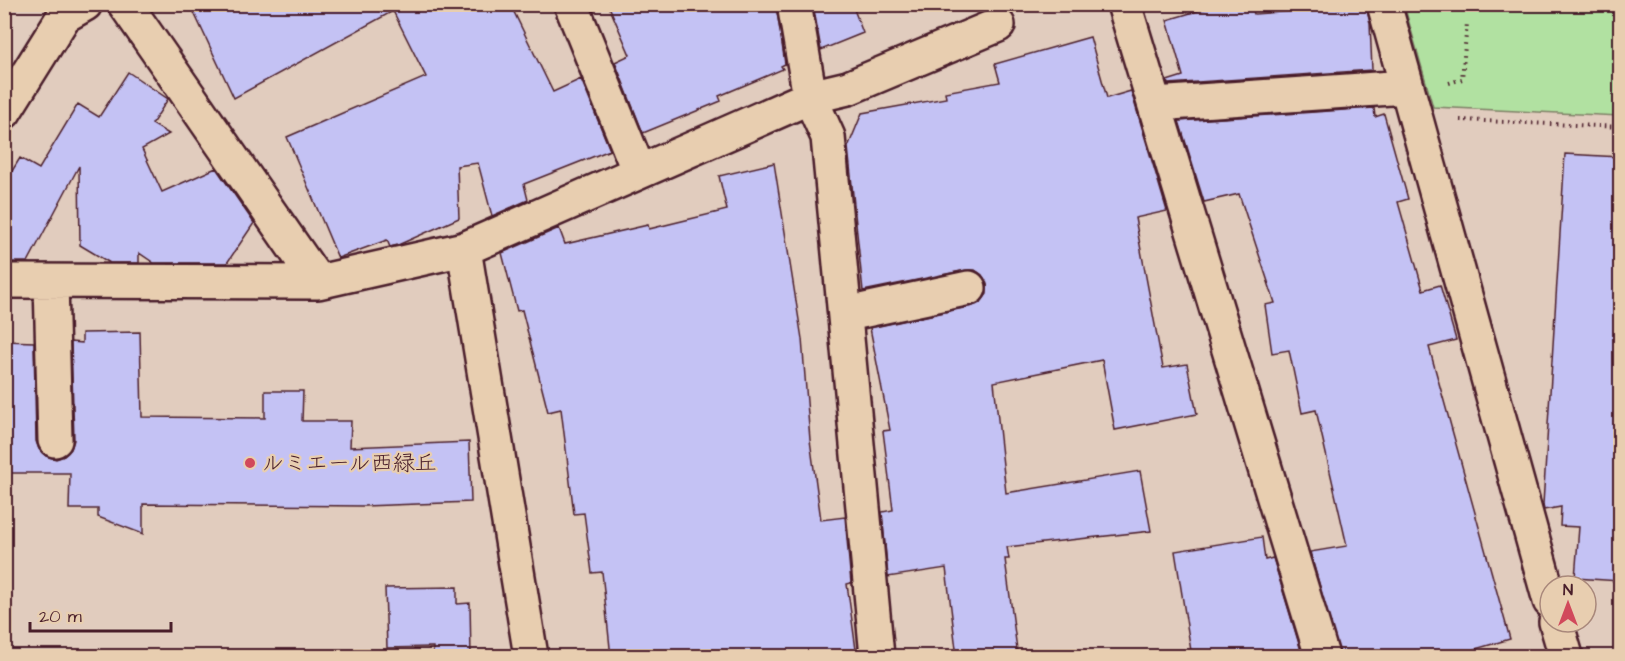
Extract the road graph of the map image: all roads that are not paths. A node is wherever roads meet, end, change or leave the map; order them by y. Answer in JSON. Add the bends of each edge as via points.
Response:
{"nodes":[{"id":1,"x":125,"y":4,"type":"edge"},
{"id":2,"x":571,"y":4,"type":"edge"},
{"id":3,"x":794,"y":4,"type":"edge"},
{"id":4,"x":1124,"y":4,"type":"edge"},
{"id":5,"x":1384,"y":4,"type":"edge"},
{"id":6,"x":65,"y":8,"type":"edge"},
{"id":7,"x":998,"y":25,"type":"dead end"},
{"id":8,"x":810,"y":97,"type":"junction"},
{"id":9,"x":1409,"y":100,"type":"junction"},
{"id":10,"x":1155,"y":104,"type":"junction"},
{"id":11,"x":4,"y":112,"type":"edge"},
{"id":12,"x":639,"y":172,"type":"junction"},
{"id":13,"x":464,"y":249,"type":"junction"},
{"id":14,"x":4,"y":281,"type":"edge"},
{"id":15,"x":51,"y":282,"type":"junction"},
{"id":16,"x":318,"y":282,"type":"junction"},
{"id":17,"x":969,"y":288,"type":"dead end"},
{"id":18,"x":847,"y":314,"type":"junction"},
{"id":19,"x":55,"y":440,"type":"dead end"},
{"id":20,"x":1542,"y":574,"type":"edge"},
{"id":21,"x":1559,"y":634,"type":"edge"},
{"id":22,"x":531,"y":657,"type":"edge"},
{"id":23,"x":878,"y":657,"type":"edge"},
{"id":24,"x":1322,"y":657,"type":"edge"},
{"id":25,"x":1566,"y":657,"type":"edge"}],
"edges":[{"from":1,"to":16,"type":"street"},
{"from":2,"to":12,"type":"street"},
{"from":3,"to":8,"type":"street"},
{"from":4,"to":10,"type":"street"},
{"from":5,"to":9,"type":"street"},
{"from":6,"to":11,"type":"street"},
{"from":7,"to":8,"type":"street","via":[[849,88]]},
{"from":8,"to":12,"type":"street"},
{"from":8,"to":18,"type":"street","via":[[828,137]]},
{"from":9,"to":10,"type":"street"},
{"from":9,"to":20,"type":"street"},
{"from":10,"to":24,"type":"street"},
{"from":12,"to":13,"type":"street"},
{"from":13,"to":16,"type":"street"},
{"from":13,"to":22,"type":"street"},
{"from":14,"to":15,"type":"street"},
{"from":15,"to":16,"type":"street"},
{"from":15,"to":19,"type":"street"},
{"from":17,"to":18,"type":"street"},
{"from":18,"to":23,"type":"street"},
{"from":21,"to":25,"type":"street"}]}
